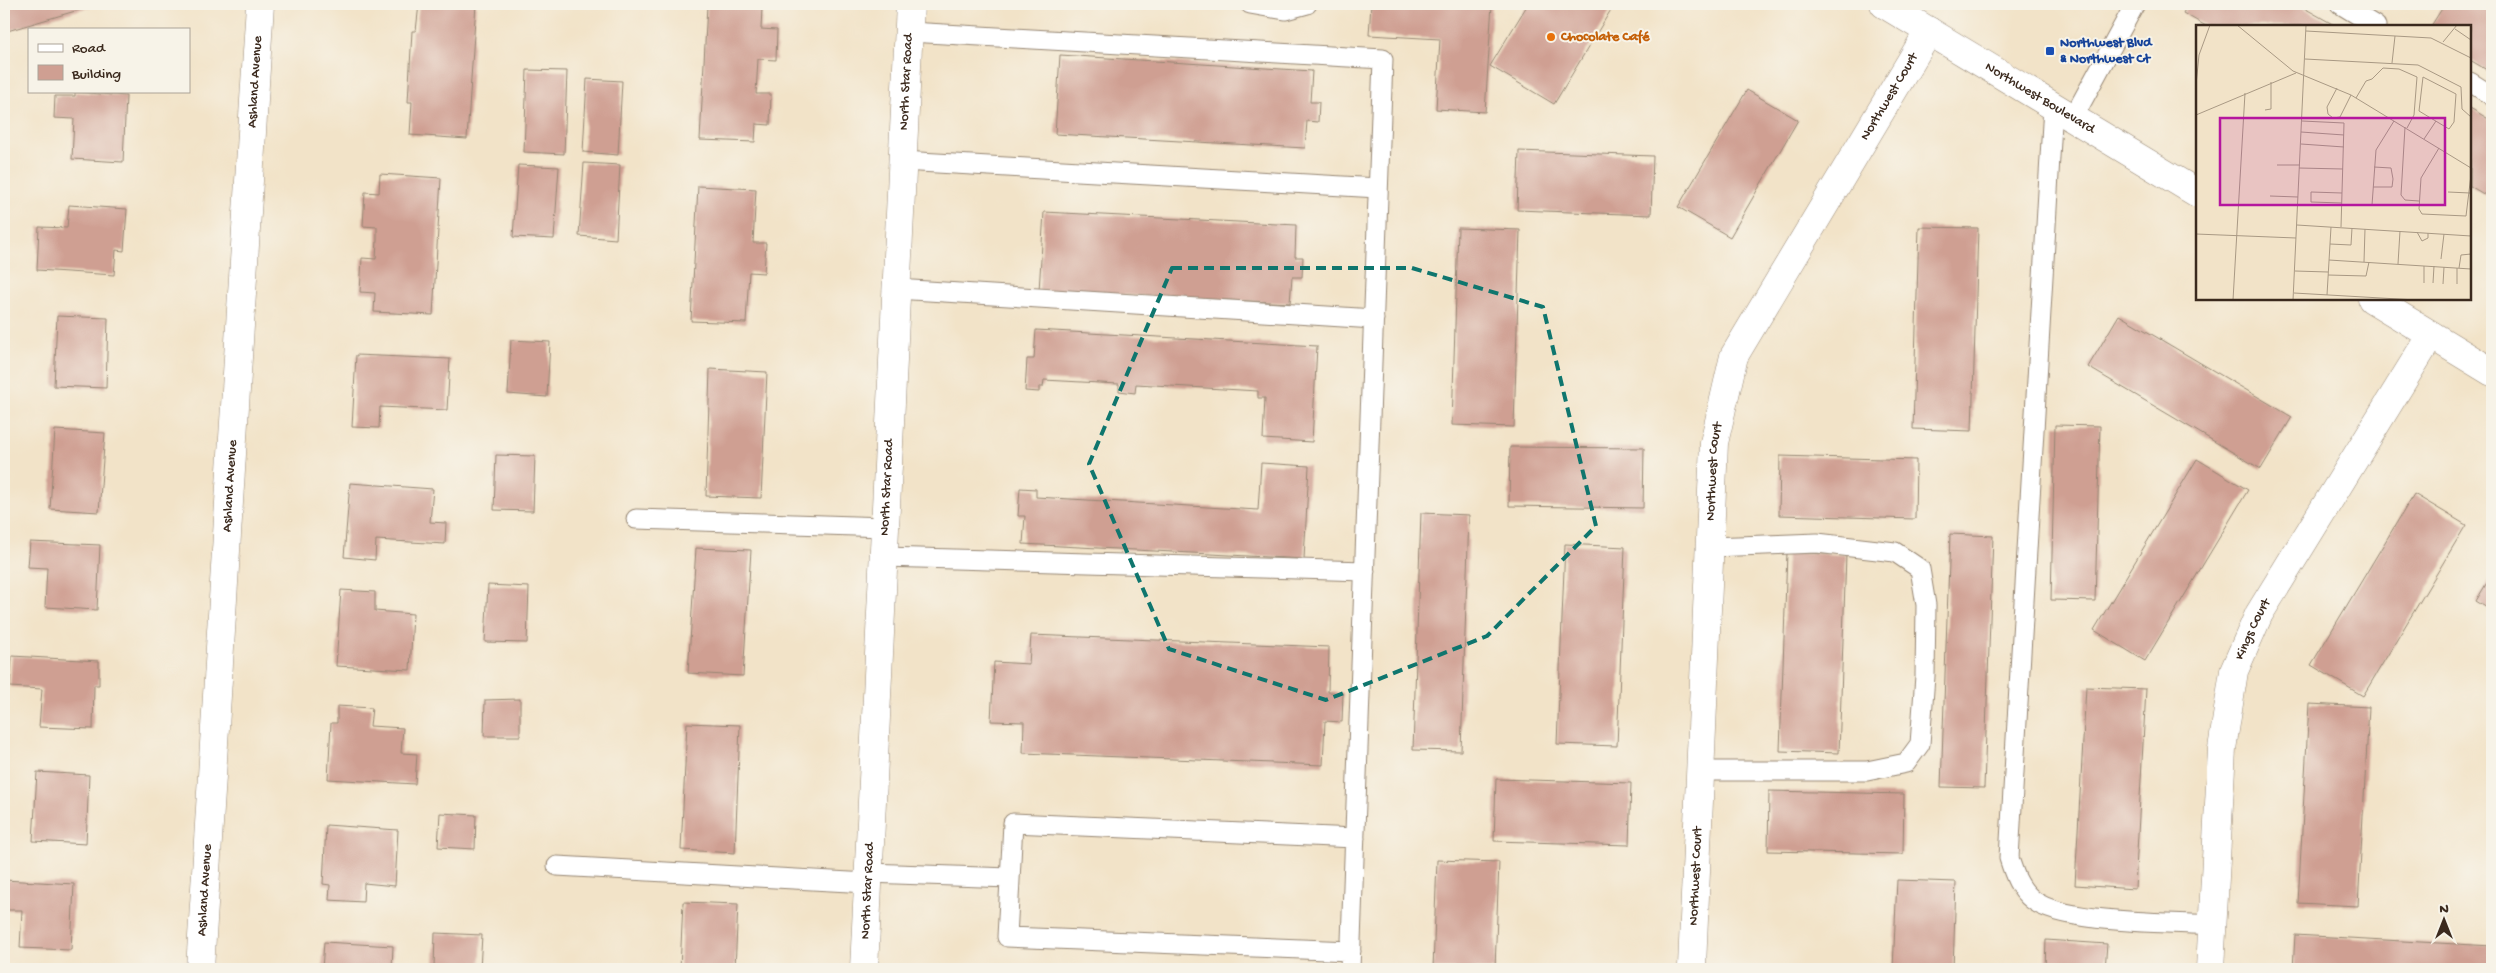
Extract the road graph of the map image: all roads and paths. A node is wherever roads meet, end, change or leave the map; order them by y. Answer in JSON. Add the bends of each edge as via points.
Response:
{"nodes":[{"id":1,"x":260,"y":4,"type":"edge"},
{"id":2,"x":910,"y":4,"type":"edge"},
{"id":3,"x":1250,"y":4,"type":"edge"},
{"id":4,"x":1307,"y":4,"type":"edge"},
{"id":5,"x":1884,"y":4,"type":"edge"},
{"id":6,"x":2135,"y":4,"type":"edge"},
{"id":7,"x":2340,"y":4,"type":"edge"},
{"id":8,"x":2374,"y":25,"type":"edge"},
{"id":9,"x":1929,"y":31,"type":"junction"},
{"id":10,"x":908,"y":32,"type":"junction"},
{"id":11,"x":2471,"y":83,"type":"edge"},
{"id":12,"x":2492,"y":96,"type":"edge"},
{"id":13,"x":2063,"y":112,"type":"junction"},
{"id":14,"x":902,"y":161,"type":"junction"},
{"id":15,"x":1378,"y":188,"type":"junction"},
{"id":16,"x":2196,"y":192,"type":"edge"},
{"id":17,"x":896,"y":290,"type":"junction"},
{"id":18,"x":2374,"y":300,"type":"edge"},
{"id":19,"x":1374,"y":319,"type":"junction"},
{"id":20,"x":2431,"y":335,"type":"junction"},
{"id":21,"x":2492,"y":372,"type":"edge"},
{"id":22,"x":636,"y":519,"type":"dead end"},
{"id":23,"x":884,"y":527,"type":"junction"},
{"id":24,"x":1710,"y":547,"type":"junction"},
{"id":25,"x":884,"y":556,"type":"junction"},
{"id":26,"x":1365,"y":571,"type":"junction"},
{"id":27,"x":1700,"y":771,"type":"junction"},
{"id":28,"x":1355,"y":838,"type":"junction"},
{"id":29,"x":557,"y":866,"type":"dead end"},
{"id":30,"x":868,"y":878,"type":"junction"},
{"id":31,"x":1010,"y":878,"type":"junction"},
{"id":32,"x":2213,"y":925,"type":"junction"},
{"id":33,"x":1350,"y":960,"type":"edge"},
{"id":34,"x":1692,"y":967,"type":"dead end"},
{"id":35,"x":200,"y":969,"type":"edge"},
{"id":36,"x":864,"y":969,"type":"edge"},
{"id":37,"x":2210,"y":969,"type":"edge"}],
"edges":[{"from":1,"to":35,"type":"street","name":"Ashland Avenue"},
{"from":2,"to":10,"type":"street","name":"North Star Road"},
{"from":3,"to":4,"type":"lane","via":[[1285,10]]},
{"from":5,"to":9,"type":"street","name":"Northwest Boulevard"},
{"from":6,"to":13,"type":"lane"},
{"from":7,"to":8,"type":"lane"},
{"from":9,"to":13,"type":"street","name":"Northwest Boulevard"},
{"from":9,"to":24,"type":"street","name":"Northwest Court","via":[[1734,356],[1714,443]]},
{"from":10,"to":14,"type":"street","name":"North Star Road"},
{"from":10,"to":15,"type":"lane","via":[[1383,59]]},
{"from":11,"to":12,"type":"lane"},
{"from":13,"to":16,"type":"street","name":"Northwest Boulevard"},
{"from":13,"to":32,"type":"lane","via":[[2009,858],[2016,880],[2032,900],[2057,913]]},
{"from":14,"to":15,"type":"lane"},
{"from":14,"to":17,"type":"street","name":"North Star Road"},
{"from":15,"to":19,"type":"lane"},
{"from":17,"to":19,"type":"lane"},
{"from":17,"to":23,"type":"street","name":"North Star Road"},
{"from":18,"to":20,"type":"street"},
{"from":19,"to":26,"type":"lane"},
{"from":20,"to":21,"type":"street"},
{"from":20,"to":32,"type":"street","name":"Kings Court","via":[[2259,614],[2234,671],[2222,749]]},
{"from":22,"to":23,"type":"lane"},
{"from":23,"to":25,"type":"street","name":"North Star Road"},
{"from":24,"to":27,"type":"street","name":"Northwest Court"},
{"from":24,"to":27,"type":"lane","via":[[1817,543],[1895,552],[1920,569],[1926,605],[1925,676],[1920,744],[1906,763],[1867,771]]},
{"from":25,"to":26,"type":"lane"},
{"from":25,"to":30,"type":"street","name":"North Star Road"},
{"from":26,"to":28,"type":"lane"},
{"from":27,"to":34,"type":"street","name":"Northwest Court"},
{"from":28,"to":31,"type":"lane","via":[[1013,823]]},
{"from":28,"to":33,"type":"lane"},
{"from":29,"to":30,"type":"lane"},
{"from":30,"to":31,"type":"lane"},
{"from":30,"to":36,"type":"street","name":"North Star Road"},
{"from":31,"to":33,"type":"lane","via":[[1006,937]]},
{"from":32,"to":37,"type":"street","name":"Kings Court"}]}
